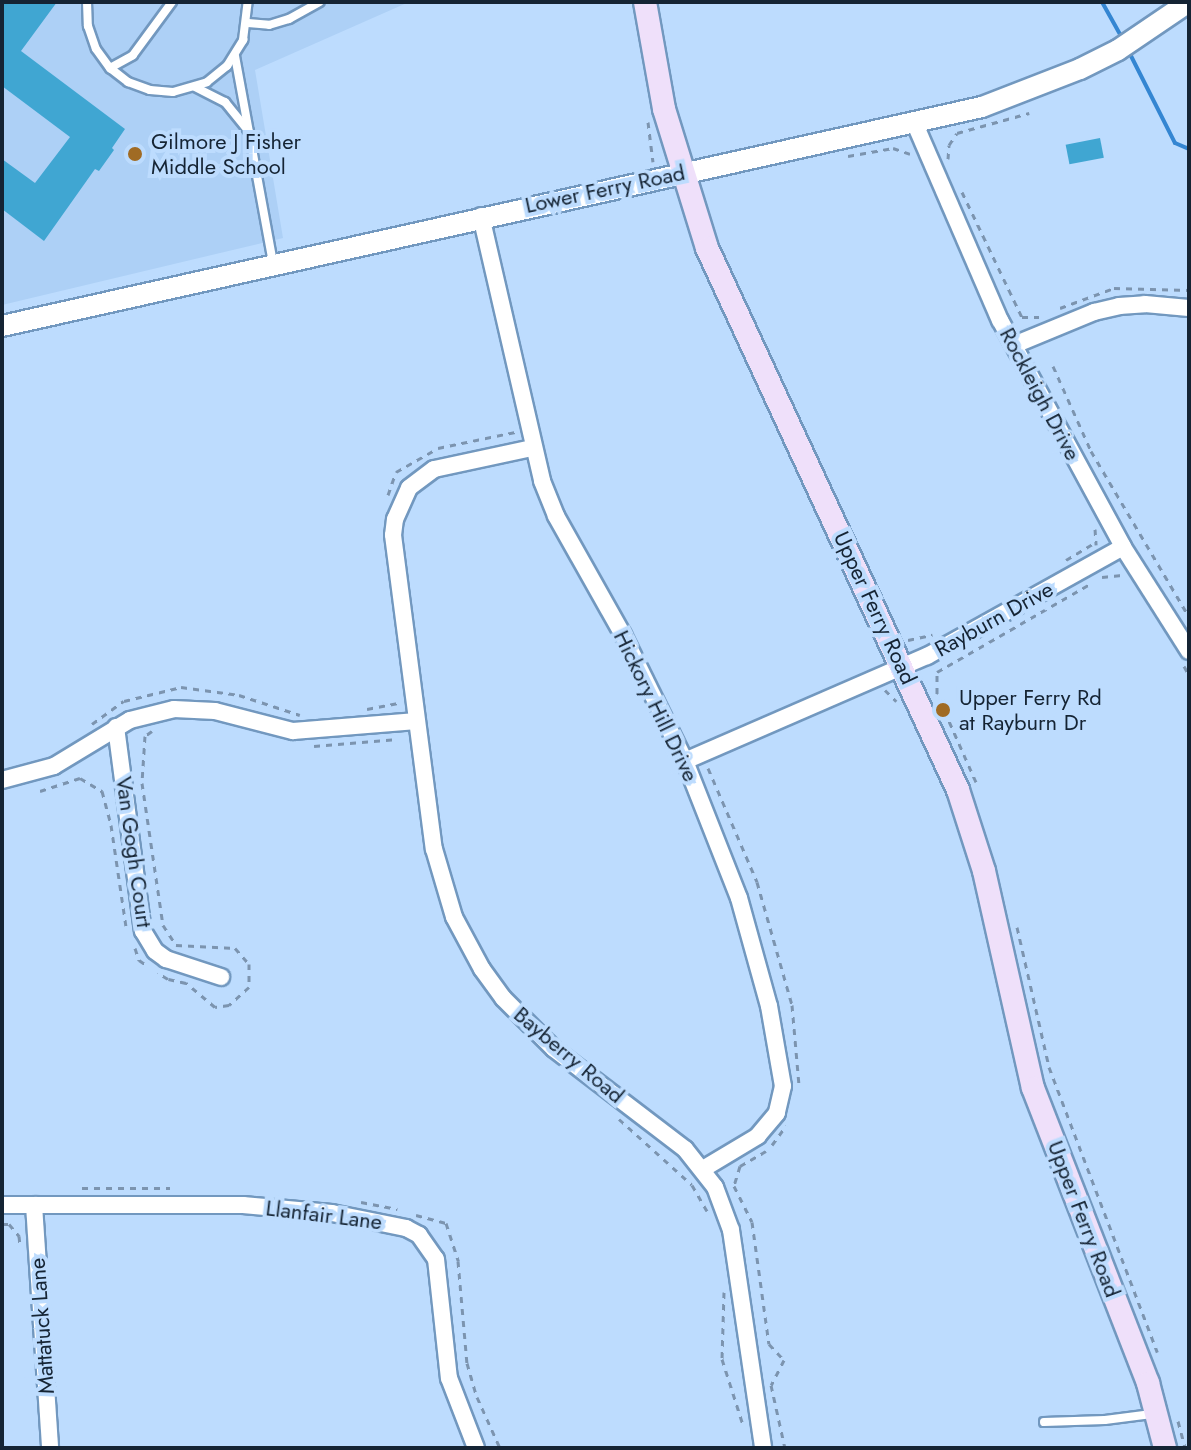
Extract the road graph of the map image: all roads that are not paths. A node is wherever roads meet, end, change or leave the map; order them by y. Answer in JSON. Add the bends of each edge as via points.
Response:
{"nodes":[{"id":1,"x":87,"y":2,"type":"edge"},
{"id":2,"x":172,"y":2,"type":"edge"},
{"id":3,"x":248,"y":2,"type":"edge"},
{"id":4,"x":320,"y":2,"type":"edge"},
{"id":5,"x":645,"y":2,"type":"edge"},
{"id":6,"x":1189,"y":2,"type":"edge"},
{"id":7,"x":248,"y":23,"type":"junction"},
{"id":8,"x":235,"y":56,"type":"junction"},
{"id":9,"x":110,"y":68,"type":"junction"},
{"id":10,"x":195,"y":87,"type":"junction"},
{"id":11,"x":915,"y":124,"type":"junction"},
{"id":12,"x":253,"y":138,"type":"junction"},
{"id":13,"x":680,"y":172,"type":"junction"},
{"id":14,"x":481,"y":216,"type":"junction"},
{"id":15,"x":273,"y":263,"type":"junction"},
{"id":16,"x":1189,"y":308,"type":"edge"},
{"id":17,"x":2,"y":326,"type":"edge"},
{"id":18,"x":1014,"y":345,"type":"junction"},
{"id":19,"x":532,"y":448,"type":"junction"},
{"id":20,"x":1123,"y":547,"type":"junction"},
{"id":21,"x":1185,"y":657,"type":"edge"},
{"id":22,"x":903,"y":666,"type":"junction"},
{"id":23,"x":417,"y":721,"type":"junction"},
{"id":24,"x":116,"y":727,"type":"junction"},
{"id":25,"x":685,"y":761,"type":"junction"},
{"id":26,"x":2,"y":780,"type":"edge"},
{"id":27,"x":221,"y":977,"type":"dead end"},
{"id":28,"x":703,"y":1169,"type":"junction"},
{"id":29,"x":2,"y":1205,"type":"edge"},
{"id":30,"x":34,"y":1205,"type":"junction"},
{"id":31,"x":1166,"y":1413,"type":"junction"},
{"id":32,"x":1044,"y":1422,"type":"dead end"},
{"id":33,"x":50,"y":1448,"type":"edge"},
{"id":34,"x":476,"y":1448,"type":"edge"},
{"id":35,"x":763,"y":1448,"type":"edge"},
{"id":36,"x":1165,"y":1448,"type":"edge"}],
"edges":[{"from":1,"to":9,"type":"lane","via":[[96,49]]},
{"from":2,"to":9,"type":"lane","via":[[133,55]]},
{"from":3,"to":7,"type":"lane"},
{"from":4,"to":7,"type":"lane","via":[[269,25]]},
{"from":5,"to":13,"type":"main road","name":"Upper Ferry Road"},
{"from":6,"to":11,"type":"street","name":"Lower Ferry Road","via":[[1125,45],[1032,90]]},
{"from":7,"to":8,"type":"lane"},
{"from":8,"to":10,"type":"lane"},
{"from":8,"to":12,"type":"lane"},
{"from":9,"to":10,"type":"lane","via":[[150,90]]},
{"from":10,"to":12,"type":"lane","via":[[225,102]]},
{"from":11,"to":13,"type":"street","name":"Lower Ferry Road"},
{"from":11,"to":18,"type":"street","name":"Rockleigh Drive"},
{"from":12,"to":15,"type":"lane"},
{"from":13,"to":14,"type":"street","name":"Lower Ferry Road"},
{"from":13,"to":22,"type":"main road","name":"Upper Ferry Road","via":[[728,299]]},
{"from":14,"to":15,"type":"street","name":"Lower Ferry Road"},
{"from":14,"to":19,"type":"street","name":"Hickory Hill Drive"},
{"from":15,"to":17,"type":"street","name":"Lower Ferry Road"},
{"from":16,"to":18,"type":"street","via":[[1119,306]]},
{"from":18,"to":20,"type":"street","name":"Rockleigh Drive"},
{"from":19,"to":23,"type":"street","name":"Bayberry Road","via":[[434,469],[409,488],[400,503],[393,535]]},
{"from":19,"to":25,"type":"street","name":"Hickory Hill Drive","via":[[556,516]]},
{"from":20,"to":21,"type":"street","name":"Rockleigh Drive"},
{"from":20,"to":22,"type":"street","name":"Rayburn Drive","via":[[974,633]]},
{"from":22,"to":25,"type":"street","name":"Rayburn Drive"},
{"from":22,"to":31,"type":"main road","name":"Upper Ferry Road","via":[[969,821],[1033,1088]]},
{"from":23,"to":24,"type":"street","via":[[293,731],[215,711],[174,709]]},
{"from":23,"to":28,"type":"street","name":"Bayberry Road","via":[[442,884],[482,969],[526,1024],[685,1149]]},
{"from":24,"to":26,"type":"street","via":[[54,766]]},
{"from":24,"to":27,"type":"street","name":"Van Gogh Court","via":[[147,942],[166,959]]},
{"from":25,"to":28,"type":"street","name":"Hickory Hill Drive","via":[[756,952],[783,1086],[769,1126]]},
{"from":28,"to":35,"type":"street","name":"Bayberry Road","via":[[731,1230]]},
{"from":29,"to":30,"type":"street","name":"Llanfair Lane"},
{"from":30,"to":33,"type":"street","name":"Mattatuck Lane"},
{"from":30,"to":34,"type":"street","name":"Llanfair Lane","via":[[243,1205],[332,1213],[419,1235],[436,1259],[449,1378]]},
{"from":31,"to":32,"type":"lane"},
{"from":31,"to":36,"type":"main road","name":"Upper Ferry Road"}]}
